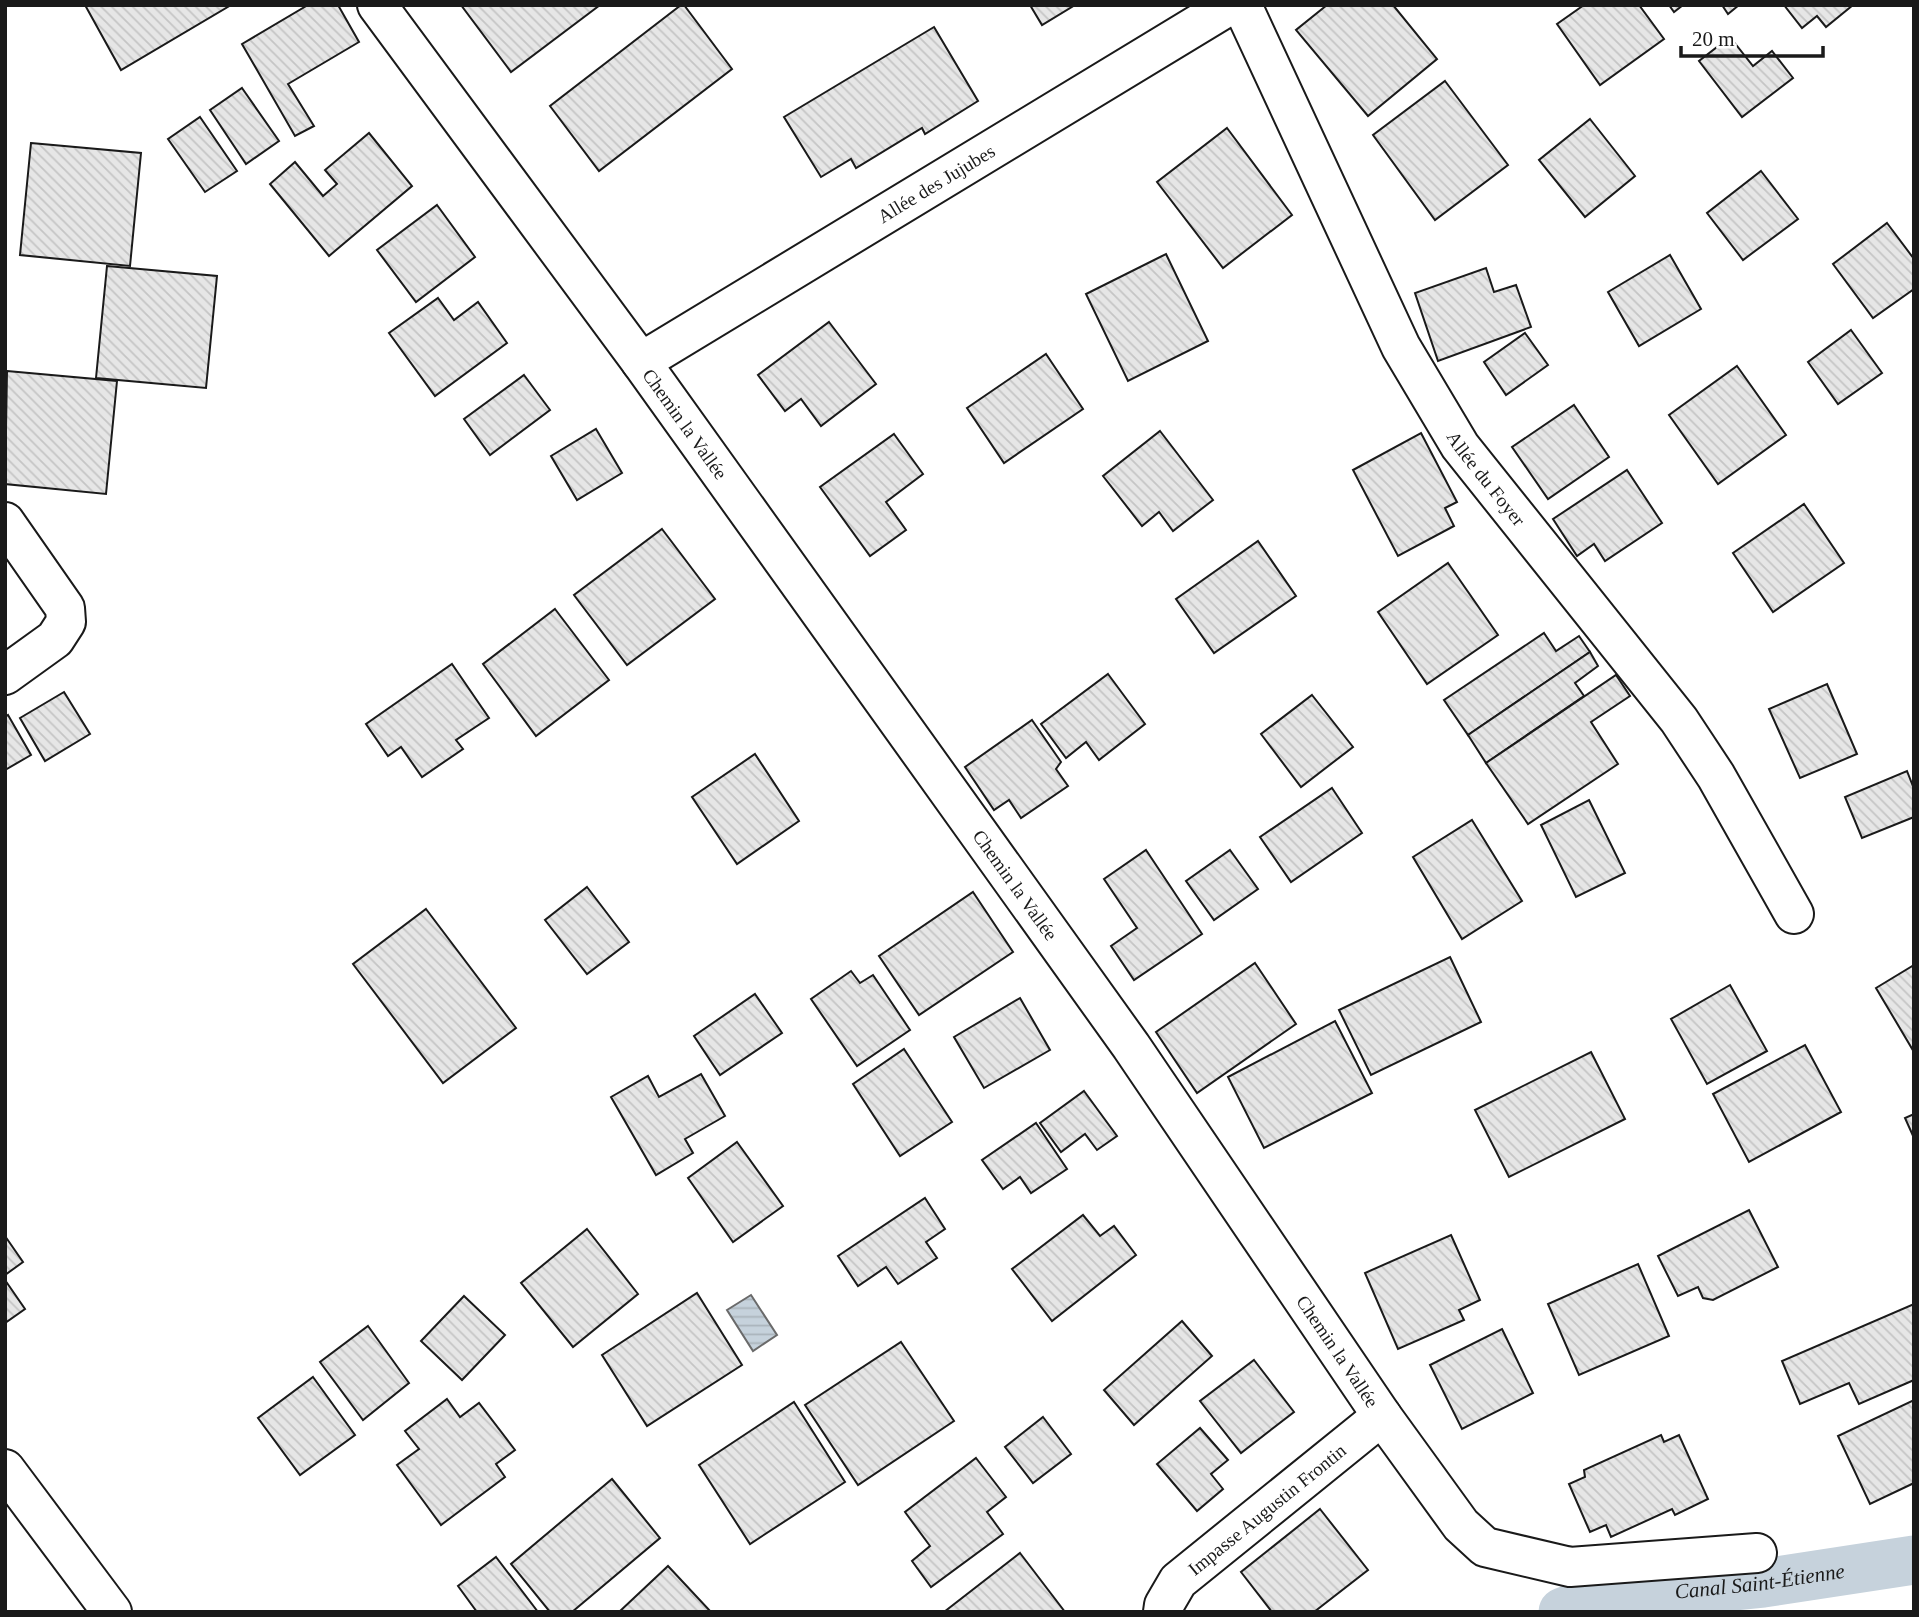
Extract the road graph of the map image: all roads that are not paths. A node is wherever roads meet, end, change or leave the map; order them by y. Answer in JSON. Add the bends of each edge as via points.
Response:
{"nodes":[{"id":1,"x":377,"y":5,"type":"edge"},
{"id":2,"x":1230,"y":5,"type":"edge"},
{"id":3,"x":1242,"y":5,"type":"edge"},
{"id":4,"x":640,"y":362,"type":"junction"},
{"id":5,"x":5,"y":522,"type":"edge"},
{"id":6,"x":5,"y":675,"type":"edge"},
{"id":7,"x":1794,"y":914,"type":"dead end"},
{"id":8,"x":1382,"y":1416,"type":"junction"},
{"id":9,"x":5,"y":1469,"type":"edge"},
{"id":10,"x":1757,"y":1553,"type":"dead end"},
{"id":11,"x":112,"y":1612,"type":"edge"},
{"id":12,"x":1163,"y":1612,"type":"edge"}],
"edges":[{"from":1,"to":4,"type":"street","name":"Chemin la Vallée"},
{"from":2,"to":4,"type":"street","name":"Allée des Jujubes"},
{"from":3,"to":7,"type":"street","name":"Allée du Foyer","via":[[1401,347],[1434,405],[1460,446],[1679,720]]},
{"from":4,"to":8,"type":"street","name":"Chemin la Vallée","via":[[1131,1046]]},
{"from":5,"to":6,"type":"street","via":[[65,608],[66,622],[55,639]]},
{"from":8,"to":10,"type":"street","name":"Chemin la Vallée","via":[[1461,1525],[1485,1547],[1570,1567]]},
{"from":8,"to":12,"type":"street","name":"Impasse Augustin Frontin","via":[[1178,1581]]},
{"from":9,"to":11,"type":"street"}]}
